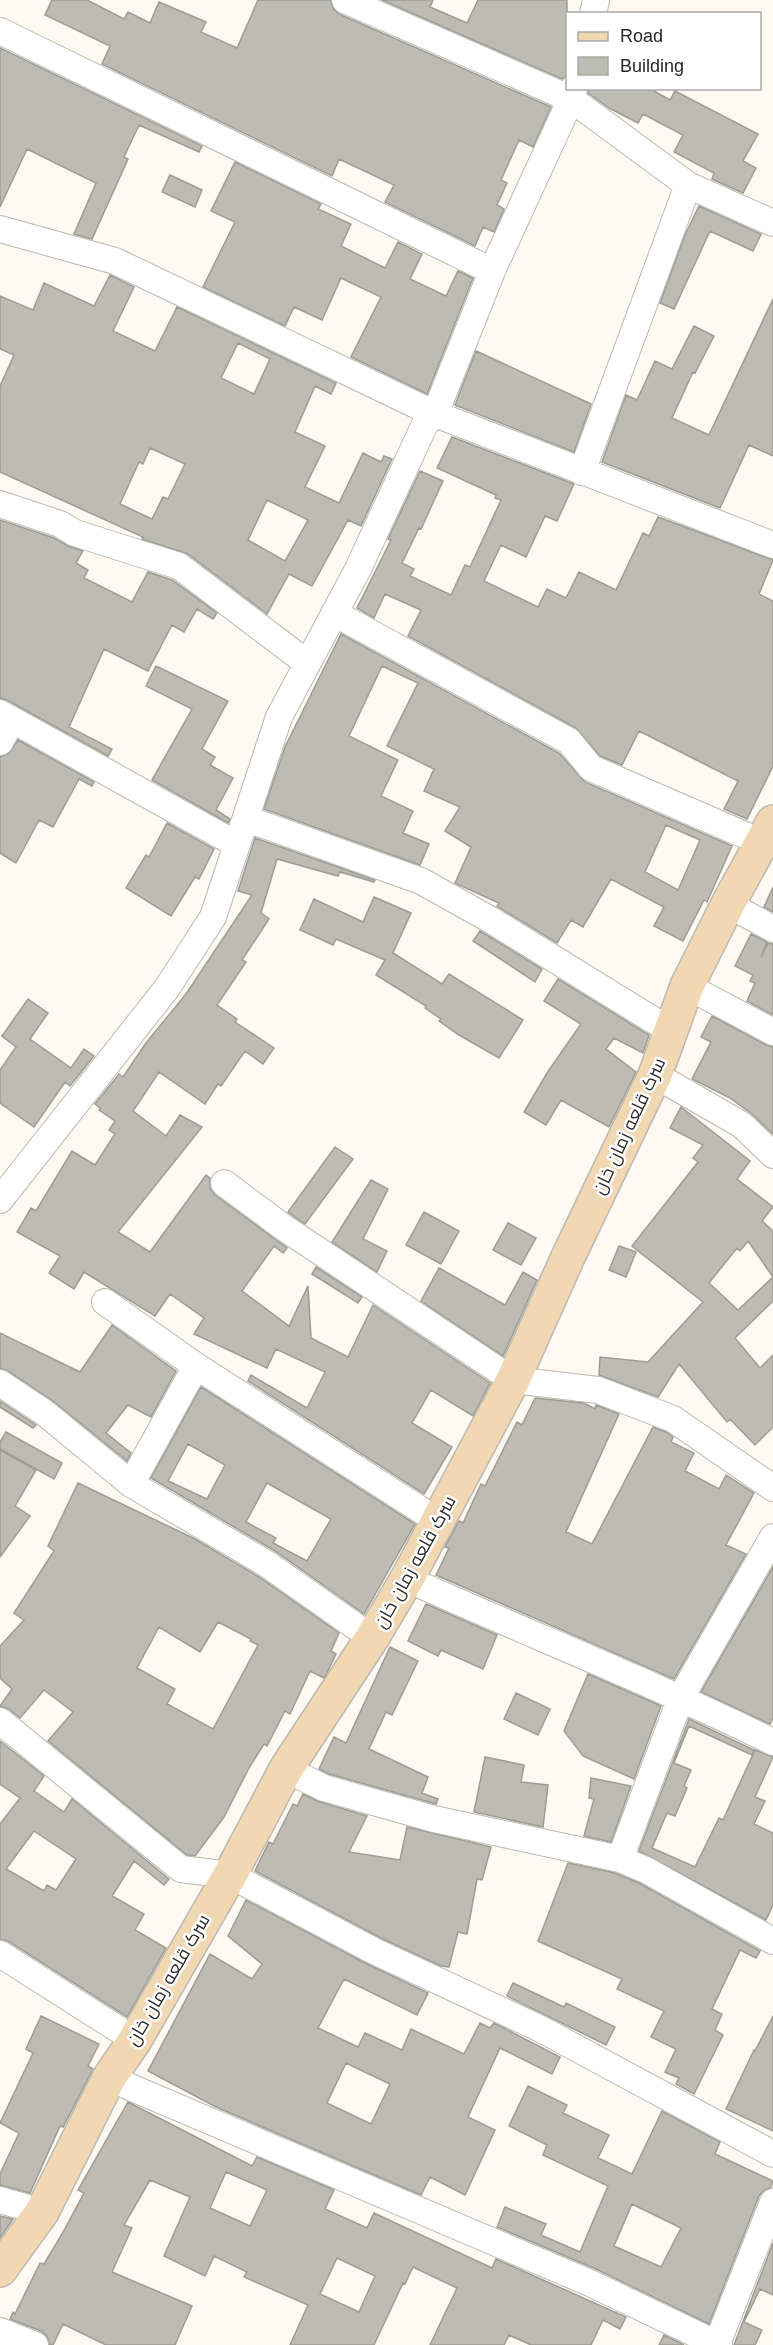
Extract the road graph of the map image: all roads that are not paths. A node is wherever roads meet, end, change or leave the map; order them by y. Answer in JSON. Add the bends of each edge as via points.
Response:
{"nodes":[{"id":1,"x":345,"y":0,"type":"edge"},
{"id":2,"x":0,"y":31,"type":"edge"},
{"id":3,"x":573,"y":94,"type":"edge"},
{"id":4,"x":688,"y":186,"type":"junction"},
{"id":5,"x":773,"y":223,"type":"edge"},
{"id":6,"x":0,"y":229,"type":"edge"},
{"id":7,"x":492,"y":271,"type":"junction"},
{"id":8,"x":435,"y":414,"type":"junction"},
{"id":9,"x":582,"y":472,"type":"junction"},
{"id":10,"x":0,"y":504,"type":"edge"},
{"id":11,"x":773,"y":545,"type":"edge"},
{"id":12,"x":334,"y":614,"type":"junction"},
{"id":13,"x":308,"y":663,"type":"junction"},
{"id":14,"x":6,"y":716,"type":"edge"},
{"id":15,"x":0,"y":742,"type":"edge"},
{"id":16,"x":247,"y":819,"type":"junction"},
{"id":17,"x":767,"y":832,"type":"edge"},
{"id":18,"x":236,"y":844,"type":"junction"},
{"id":19,"x":728,"y":904,"type":"junction"},
{"id":20,"x":773,"y":929,"type":"edge"},
{"id":21,"x":687,"y":986,"type":"junction"},
{"id":22,"x":671,"y":1031,"type":"junction"},
{"id":23,"x":773,"y":1032,"type":"edge"},
{"id":24,"x":656,"y":1075,"type":"junction"},
{"id":25,"x":773,"y":1155,"type":"edge"},
{"id":26,"x":224,"y":1183,"type":"dead end"},
{"id":27,"x":0,"y":1200,"type":"edge"},
{"id":28,"x":105,"y":1302,"type":"dead end"},
{"id":29,"x":196,"y":1366,"type":"junction"},
{"id":30,"x":513,"y":1380,"type":"junction"},
{"id":31,"x":0,"y":1383,"type":"edge"},
{"id":32,"x":131,"y":1484,"type":"junction"},
{"id":33,"x":773,"y":1488,"type":"edge"},
{"id":34,"x":438,"y":1521,"type":"junction"},
{"id":35,"x":773,"y":1537,"type":"edge"},
{"id":36,"x":407,"y":1579,"type":"junction"},
{"id":37,"x":372,"y":1638,"type":"junction"},
{"id":38,"x":681,"y":1697,"type":"junction"},
{"id":39,"x":0,"y":1721,"type":"edge"},
{"id":40,"x":773,"y":1742,"type":"edge"},
{"id":41,"x":286,"y":1769,"type":"junction"},
{"id":42,"x":620,"y":1859,"type":"junction"},
{"id":43,"x":230,"y":1875,"type":"junction"},
{"id":44,"x":773,"y":1941,"type":"edge"},
{"id":45,"x":0,"y":1954,"type":"edge"},
{"id":46,"x":135,"y":2040,"type":"junction"},
{"id":47,"x":109,"y":2078,"type":"junction"},
{"id":48,"x":773,"y":2154,"type":"edge"},
{"id":49,"x":0,"y":2200,"type":"edge"},
{"id":50,"x":773,"y":2202,"type":"edge"},
{"id":51,"x":42,"y":2212,"type":"junction"},
{"id":52,"x":0,"y":2270,"type":"edge"},
{"id":53,"x":0,"y":2331,"type":"edge"},
{"id":54,"x":718,"y":2344,"type":"edge"},
{"id":55,"x":35,"y":2345,"type":"edge"}],
"edges":[{"from":1,"to":3,"type":"street"},
{"from":2,"to":7,"type":"street"},
{"from":3,"to":4,"type":"street"},
{"from":3,"to":7,"type":"street"},
{"from":4,"to":5,"type":"street"},
{"from":4,"to":9,"type":"street"},
{"from":6,"to":8,"type":"street","via":[[115,261]]},
{"from":7,"to":8,"type":"street"},
{"from":8,"to":9,"type":"street"},
{"from":8,"to":12,"type":"street","via":[[425,424]]},
{"from":9,"to":11,"type":"street"},
{"from":10,"to":13,"type":"street","via":[[179,566]]},
{"from":12,"to":13,"type":"street"},
{"from":12,"to":17,"type":"street","via":[[569,741],[591,768]]},
{"from":13,"to":16,"type":"street","via":[[279,717]]},
{"from":14,"to":15,"type":"street"},
{"from":14,"to":18,"type":"street"},
{"from":16,"to":18,"type":"street"},
{"from":16,"to":22,"type":"street","via":[[421,881]]},
{"from":17,"to":19,"type":"street","name":"سرک قلعه زمان خان"},
{"from":18,"to":27,"type":"street","via":[[213,917],[167,988]]},
{"from":19,"to":20,"type":"street"},
{"from":19,"to":21,"type":"street","name":"سرک قلعه زمان خان"},
{"from":21,"to":22,"type":"street","name":"سرک قلعه زمان خان"},
{"from":21,"to":23,"type":"street"},
{"from":22,"to":24,"type":"street","name":"سرک قلعه زمان خان"},
{"from":24,"to":25,"type":"street","via":[[742,1125]]},
{"from":24,"to":30,"type":"street","name":"سرک قلعه زمان خان"},
{"from":26,"to":30,"type":"street","via":[[283,1227]]},
{"from":28,"to":29,"type":"street"},
{"from":29,"to":32,"type":"street"},
{"from":29,"to":34,"type":"street"},
{"from":30,"to":33,"type":"street","via":[[598,1390],[673,1419]]},
{"from":30,"to":34,"type":"street","name":"سرک قلعه زمان خان"},
{"from":31,"to":32,"type":"street","via":[[45,1413]]},
{"from":32,"to":37,"type":"street","via":[[267,1564]]},
{"from":34,"to":36,"type":"street","name":"سرک قلعه زمان خان"},
{"from":35,"to":38,"type":"street"},
{"from":36,"to":37,"type":"street","name":"سرک قلعه زمان خان"},
{"from":36,"to":38,"type":"street"},
{"from":37,"to":41,"type":"street","name":"سرک قلعه زمان خان"},
{"from":38,"to":40,"type":"street"},
{"from":38,"to":42,"type":"street"},
{"from":39,"to":43,"type":"street","via":[[181,1869]]},
{"from":41,"to":42,"type":"street","via":[[324,1788],[434,1819]]},
{"from":41,"to":43,"type":"street","name":"سرک قلعه زمان خان"},
{"from":42,"to":44,"type":"street"},
{"from":43,"to":46,"type":"street","name":"سرک قلعه زمان خان"},
{"from":43,"to":48,"type":"street","via":[[374,1951],[539,2028]]},
{"from":45,"to":46,"type":"street"},
{"from":46,"to":47,"type":"street","name":"سرک قلعه زمان خان"},
{"from":47,"to":51,"type":"street","name":"سرک قلعه زمان خان"},
{"from":47,"to":54,"type":"street","via":[[590,2283]]},
{"from":49,"to":51,"type":"street"},
{"from":50,"to":54,"type":"street"},
{"from":51,"to":52,"type":"street","name":"سرک قلعه زمان خان"},
{"from":53,"to":55,"type":"street"}]}
